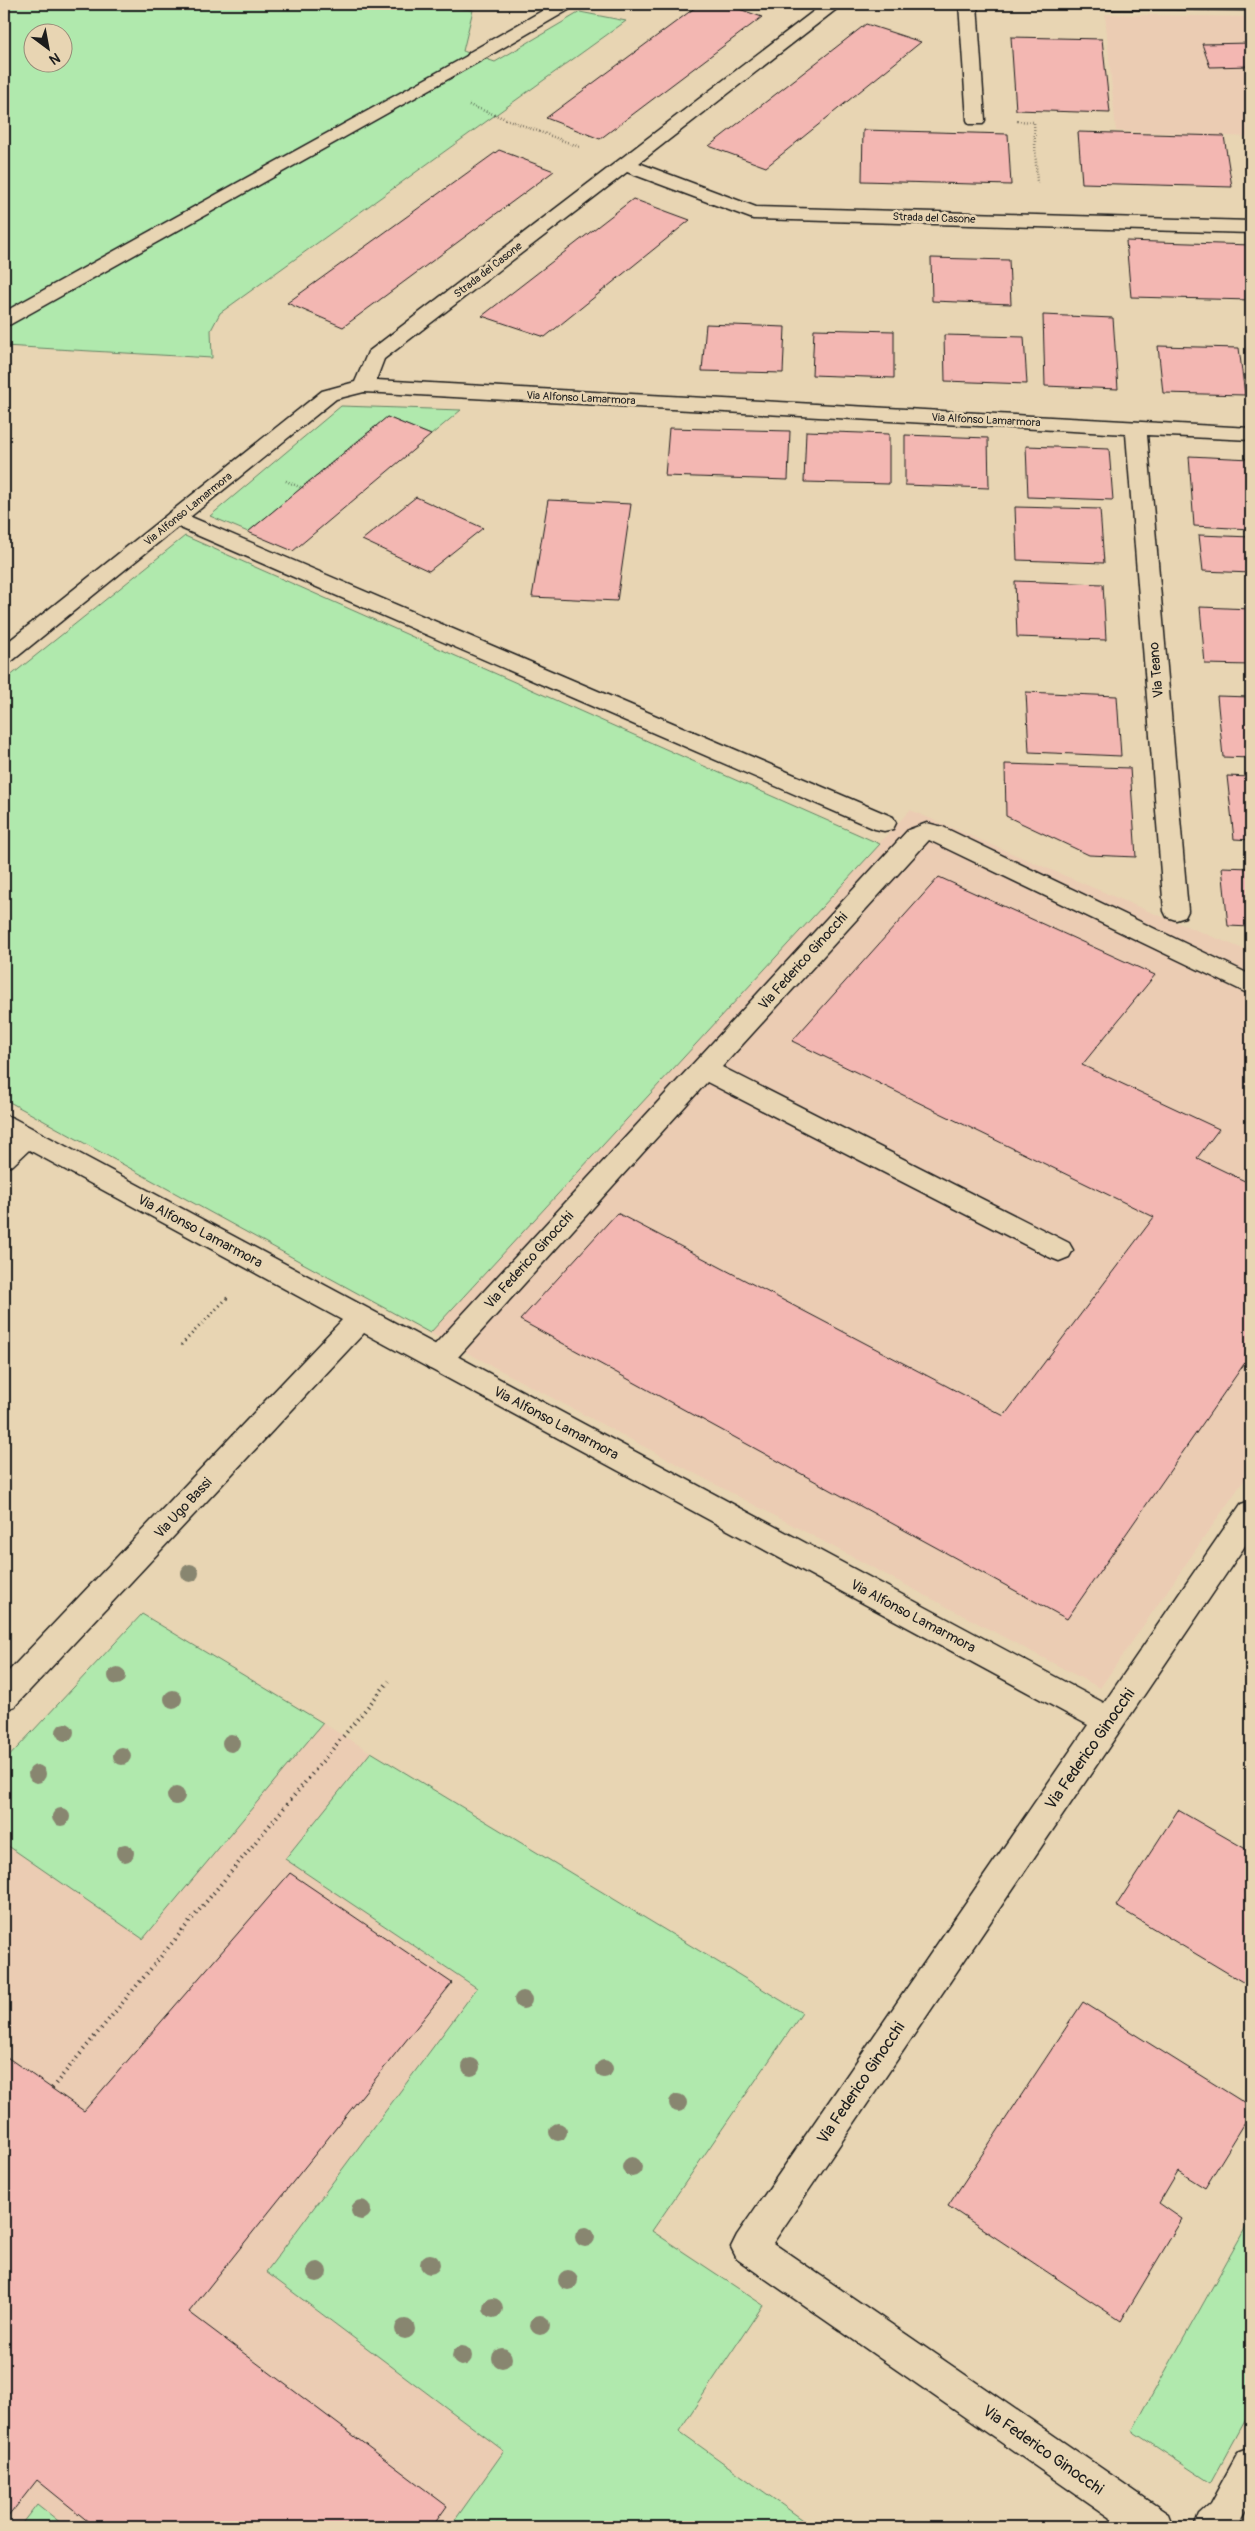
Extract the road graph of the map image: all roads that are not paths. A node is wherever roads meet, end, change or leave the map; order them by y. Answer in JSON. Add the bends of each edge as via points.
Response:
{"nodes":[{"id":1,"x":566,"y":4,"type":"edge"},
{"id":2,"x":834,"y":4,"type":"edge"},
{"id":3,"x":968,"y":4,"type":"edge"},
{"id":4,"x":1110,"y":4,"type":"edge"},
{"id":5,"x":1251,"y":5,"type":"edge"},
{"id":6,"x":976,"y":120,"type":"road end"},
{"id":7,"x":625,"y":164,"type":"junction"},
{"id":8,"x":1251,"y":227,"type":"edge"},
{"id":9,"x":4,"y":320,"type":"edge"},
{"id":10,"x":364,"y":386,"type":"junction"},
{"id":11,"x":1136,"y":428,"type":"junction"},
{"id":12,"x":1251,"y":434,"type":"edge"},
{"id":13,"x":177,"y":518,"type":"junction"},
{"id":14,"x":4,"y":656,"type":"edge"},
{"id":15,"x":884,"y":823,"type":"dead end"},
{"id":16,"x":1176,"y":912,"type":"dead end"},
{"id":17,"x":1251,"y":986,"type":"edge"},
{"id":18,"x":704,"y":1069,"type":"junction"},
{"id":19,"x":15,"y":1131,"type":"edge"},
{"id":20,"x":4,"y":1158,"type":"edge"},
{"id":21,"x":1059,"y":1250,"type":"dead end"},
{"id":22,"x":361,"y":1318,"type":"junction"},
{"id":23,"x":438,"y":1360,"type":"junction"},
{"id":24,"x":1251,"y":1513,"type":"edge"},
{"id":25,"x":4,"y":1697,"type":"edge"},
{"id":26,"x":1109,"y":1722,"type":"junction"},
{"id":27,"x":1251,"y":2466,"type":"edge"},
{"id":28,"x":1155,"y":2527,"type":"edge"},
{"id":29,"x":1212,"y":2527,"type":"edge"}],
"edges":[{"from":1,"to":9,"type":"street"},
{"from":2,"to":7,"type":"street","name":"Strada del Casone"},
{"from":3,"to":6,"type":"street"},
{"from":4,"to":5,"type":"street"},
{"from":7,"to":8,"type":"street","name":"Strada del Casone","via":[[753,213]]},
{"from":7,"to":10,"type":"street","name":"Strada del Casone","via":[[376,356]]},
{"from":10,"to":11,"type":"street","name":"Via Alfonso Lamarmora"},
{"from":10,"to":13,"type":"street","name":"Via Alfonso Lamarmora","via":[[330,395]]},
{"from":11,"to":12,"type":"street","name":"Via Alfonso Lamarmora"},
{"from":11,"to":16,"type":"street","name":"Via Teano"},
{"from":13,"to":14,"type":"street","name":"Via Alfonso Lamarmora"},
{"from":13,"to":15,"type":"street"},
{"from":17,"to":18,"type":"street","name":"Via Federico Ginocchi","via":[[927,831],[917,836]]},
{"from":18,"to":21,"type":"street"},
{"from":18,"to":23,"type":"street","name":"Via Federico Ginocchi"},
{"from":19,"to":20,"type":"street"},
{"from":19,"to":22,"type":"street","name":"Via Alfonso Lamarmora"},
{"from":22,"to":23,"type":"street","name":"Via Alfonso Lamarmora"},
{"from":22,"to":25,"type":"street","name":"Via Ugo Bassi"},
{"from":23,"to":26,"type":"street","name":"Via Alfonso Lamarmora"},
{"from":24,"to":26,"type":"street","name":"Via Federico Ginocchi"},
{"from":26,"to":28,"type":"street","name":"Via Federico Ginocchi","via":[[749,2247]]},
{"from":27,"to":29,"type":"street","via":[[1223,2517]]}]}
